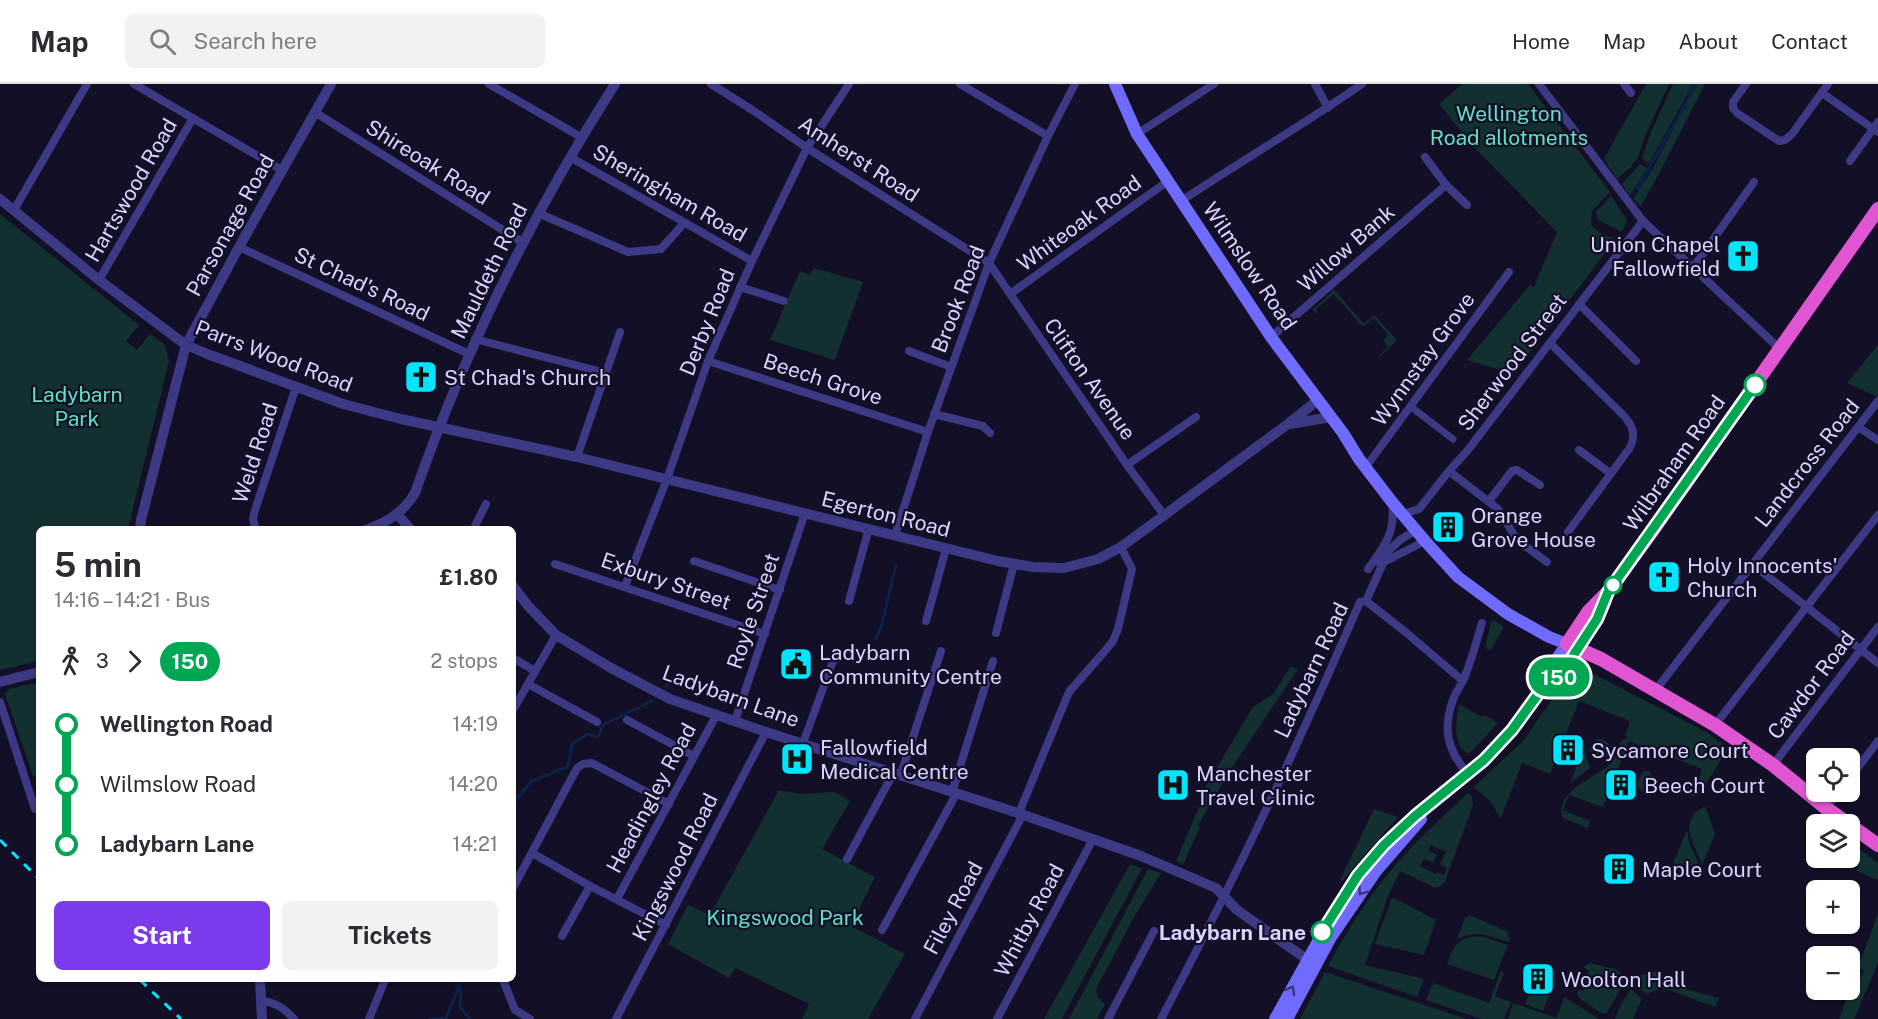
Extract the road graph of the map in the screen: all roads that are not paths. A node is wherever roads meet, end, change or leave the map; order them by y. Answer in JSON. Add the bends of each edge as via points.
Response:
{"nodes":[{"id":1,"x":87,"y":84,"type":"edge"},
{"id":2,"x":134,"y":84,"type":"edge"},
{"id":3,"x":332,"y":84,"type":"edge"},
{"id":4,"x":489,"y":84,"type":"edge"},
{"id":5,"x":615,"y":84,"type":"edge"},
{"id":6,"x":711,"y":84,"type":"edge"},
{"id":7,"x":849,"y":84,"type":"edge"},
{"id":8,"x":960,"y":84,"type":"edge"},
{"id":9,"x":1075,"y":84,"type":"edge"},
{"id":10,"x":1115,"y":84,"type":"edge"},
{"id":11,"x":1214,"y":84,"type":"edge"},
{"id":12,"x":1315,"y":84,"type":"edge"},
{"id":13,"x":1362,"y":84,"type":"edge"},
{"id":14,"x":1539,"y":84,"type":"edge"},
{"id":15,"x":1624,"y":84,"type":"edge"},
{"id":16,"x":1746,"y":84,"type":"edge"},
{"id":17,"x":1828,"y":84,"type":"edge"},
{"id":18,"x":1631,"y":93,"type":"dead end"},
{"id":19,"x":1822,"y":93,"type":"junction"},
{"id":20,"x":1328,"y":108,"type":"junction"},
{"id":21,"x":316,"y":113,"type":"junction"},
{"id":22,"x":193,"y":118,"type":"junction"},
{"id":23,"x":1876,"y":128,"type":"edge"},
{"id":24,"x":1137,"y":134,"type":"junction"},
{"id":25,"x":1048,"y":136,"type":"junction"},
{"id":26,"x":581,"y":138,"type":"junction"},
{"id":27,"x":807,"y":148,"type":"junction"},
{"id":28,"x":570,"y":157,"type":"junction"},
{"id":29,"x":1425,"y":157,"type":"dead end"},
{"id":30,"x":1850,"y":161,"type":"dead end"},
{"id":31,"x":282,"y":170,"type":"junction"},
{"id":32,"x":1168,"y":181,"type":"junction"},
{"id":33,"x":1754,"y":182,"type":"dead end"},
{"id":34,"x":1446,"y":185,"type":"junction"},
{"id":35,"x":0,"y":199,"type":"edge"},
{"id":36,"x":1181,"y":201,"type":"junction"},
{"id":37,"x":1467,"y":205,"type":"dead end"},
{"id":38,"x":1878,"y":209,"type":"edge"},
{"id":39,"x":14,"y":210,"type":"junction"},
{"id":40,"x":538,"y":213,"type":"junction"},
{"id":41,"x":1643,"y":221,"type":"junction"},
{"id":42,"x":684,"y":223,"type":"junction"},
{"id":43,"x":522,"y":242,"type":"junction"},
{"id":44,"x":239,"y":247,"type":"junction"},
{"id":45,"x":752,"y":261,"type":"junction"},
{"id":46,"x":989,"y":263,"type":"junction"},
{"id":47,"x":1692,"y":269,"type":"junction"},
{"id":48,"x":1509,"y":272,"type":"dead end"},
{"id":49,"x":99,"y":280,"type":"junction"},
{"id":50,"x":740,"y":288,"type":"junction"},
{"id":51,"x":1010,"y":294,"type":"junction"},
{"id":52,"x":784,"y":301,"type":"dead end"},
{"id":53,"x":1580,"y":304,"type":"junction"},
{"id":54,"x":620,"y":332,"type":"dead end"},
{"id":55,"x":1271,"y":337,"type":"junction"},
{"id":56,"x":476,"y":339,"type":"junction"},
{"id":57,"x":1550,"y":343,"type":"junction"},
{"id":58,"x":186,"y":345,"type":"junction"},
{"id":59,"x":1780,"y":349,"type":"junction"},
{"id":60,"x":909,"y":351,"type":"dead end"},
{"id":61,"x":469,"y":354,"type":"junction"},
{"id":62,"x":708,"y":361,"type":"junction"},
{"id":63,"x":1636,"y":361,"type":"dead end"},
{"id":64,"x":951,"y":367,"type":"junction"},
{"id":65,"x":606,"y":373,"type":"junction"},
{"id":66,"x":296,"y":387,"type":"junction"},
{"id":67,"x":1318,"y":400,"type":"junction"},
{"id":68,"x":1878,"y":401,"type":"edge"},
{"id":69,"x":1410,"y":406,"type":"junction"},
{"id":70,"x":934,"y":414,"type":"junction"},
{"id":71,"x":1331,"y":417,"type":"junction"},
{"id":72,"x":1288,"y":424,"type":"junction"},
{"id":73,"x":438,"y":426,"type":"junction"},
{"id":74,"x":1858,"y":427,"type":"junction"},
{"id":75,"x":1197,"y":430,"type":"dead end"},
{"id":76,"x":928,"y":432,"type":"junction"},
{"id":77,"x":990,"y":433,"type":"dead end"},
{"id":78,"x":1453,"y":439,"type":"dead end"},
{"id":79,"x":1878,"y":440,"type":"edge"},
{"id":80,"x":1579,"y":450,"type":"dead end"},
{"id":81,"x":577,"y":457,"type":"junction"},
{"id":82,"x":1127,"y":465,"type":"junction"},
{"id":83,"x":1365,"y":468,"type":"junction"},
{"id":84,"x":1449,"y":471,"type":"junction"},
{"id":85,"x":1610,"y":473,"type":"junction"},
{"id":86,"x":667,"y":479,"type":"junction"},
{"id":87,"x":1540,"y":485,"type":"dead end"},
{"id":88,"x":1489,"y":501,"type":"junction"},
{"id":89,"x":1392,"y":502,"type":"junction"},
{"id":90,"x":486,"y":504,"type":"dead end"},
{"id":91,"x":805,"y":513,"type":"junction"},
{"id":92,"x":1403,"y":514,"type":"junction"},
{"id":93,"x":398,"y":515,"type":"junction"},
{"id":94,"x":1164,"y":515,"type":"junction"},
{"id":95,"x":1878,"y":515,"type":"edge"},
{"id":96,"x":140,"y":526,"type":"edge"},
{"id":97,"x":255,"y":526,"type":"edge"},
{"id":98,"x":376,"y":526,"type":"edge"},
{"id":99,"x":408,"y":526,"type":"edge"},
{"id":100,"x":475,"y":526,"type":"edge"},
{"id":101,"x":869,"y":528,"type":"junction"},
{"id":102,"x":1416,"y":530,"type":"junction"},
{"id":103,"x":1568,"y":532,"type":"dead end"},
{"id":104,"x":895,"y":535,"type":"junction"},
{"id":105,"x":1425,"y":541,"type":"junction"},
{"id":106,"x":1121,"y":547,"type":"junction"},
{"id":107,"x":946,"y":549,"type":"junction"},
{"id":108,"x":694,"y":561,"type":"dead end"},
{"id":109,"x":1547,"y":562,"type":"dead end"},
{"id":110,"x":1383,"y":563,"type":"junction"},
{"id":111,"x":555,"y":564,"type":"dead end"},
{"id":112,"x":1014,"y":564,"type":"junction"},
{"id":113,"x":1752,"y":564,"type":"junction"},
{"id":114,"x":1368,"y":569,"type":"junction"},
{"id":115,"x":626,"y":586,"type":"junction"},
{"id":116,"x":516,"y":590,"type":"edge"},
{"id":117,"x":780,"y":590,"type":"junction"},
{"id":118,"x":849,"y":601,"type":"dead end"},
{"id":119,"x":1366,"y":601,"type":"junction"},
{"id":120,"x":1807,"y":607,"type":"junction"},
{"id":121,"x":926,"y":621,"type":"dead end"},
{"id":122,"x":1482,"y":623,"type":"dead end"},
{"id":123,"x":1878,"y":627,"type":"edge"},
{"id":124,"x":765,"y":633,"type":"junction"},
{"id":125,"x":996,"y":633,"type":"dead end"},
{"id":126,"x":556,"y":635,"type":"junction"},
{"id":127,"x":1572,"y":646,"type":"junction"},
{"id":128,"x":1861,"y":649,"type":"junction"},
{"id":129,"x":941,"y":651,"type":"dead end"},
{"id":130,"x":516,"y":660,"type":"edge"},
{"id":131,"x":834,"y":661,"type":"dead end"},
{"id":132,"x":993,"y":661,"type":"dead end"},
{"id":133,"x":1878,"y":663,"type":"edge"},
{"id":134,"x":535,"y":670,"type":"junction"},
{"id":135,"x":36,"y":673,"type":"edge"},
{"id":136,"x":1462,"y":681,"type":"junction"},
{"id":137,"x":0,"y":682,"type":"edge"},
{"id":138,"x":528,"y":684,"type":"junction"},
{"id":139,"x":1655,"y":691,"type":"junction"},
{"id":140,"x":0,"y":702,"type":"edge"},
{"id":141,"x":516,"y":705,"type":"edge"},
{"id":142,"x":717,"y":714,"type":"junction"},
{"id":143,"x":627,"y":720,"type":"dead end"},
{"id":144,"x":735,"y":721,"type":"junction"},
{"id":145,"x":597,"y":723,"type":"dead end"},
{"id":146,"x":1715,"y":725,"type":"junction"},
{"id":147,"x":766,"y":732,"type":"junction"},
{"id":148,"x":1878,"y":741,"type":"edge"},
{"id":149,"x":803,"y":743,"type":"junction"},
{"id":150,"x":694,"y":756,"type":"junction"},
{"id":151,"x":1773,"y":765,"type":"junction"},
{"id":152,"x":1860,"y":765,"type":"edge"},
{"id":153,"x":897,"y":773,"type":"junction"},
{"id":154,"x":1468,"y":774,"type":"junction"},
{"id":155,"x":953,"y":792,"type":"junction"},
{"id":156,"x":1831,"y":802,"type":"edge"},
{"id":157,"x":669,"y":804,"type":"junction"},
{"id":158,"x":1826,"y":808,"type":"junction"},
{"id":159,"x":35,"y":809,"type":"dead end"},
{"id":160,"x":1021,"y":814,"type":"junction"},
{"id":161,"x":1093,"y":839,"type":"junction"},
{"id":162,"x":1878,"y":845,"type":"edge"},
{"id":163,"x":532,"y":853,"type":"junction"},
{"id":164,"x":847,"y":860,"type":"dead end"},
{"id":165,"x":516,"y":882,"type":"edge"},
{"id":166,"x":590,"y":886,"type":"junction"},
{"id":167,"x":1224,"y":896,"type":"junction"},
{"id":168,"x":617,"y":899,"type":"junction"},
{"id":169,"x":666,"y":925,"type":"junction"},
{"id":170,"x":882,"y":930,"type":"dead end"},
{"id":171,"x":1154,"y":931,"type":"dead end"},
{"id":172,"x":562,"y":936,"type":"dead end"},
{"id":173,"x":1312,"y":963,"type":"junction"},
{"id":174,"x":260,"y":982,"type":"edge"},
{"id":175,"x":384,"y":982,"type":"edge"},
{"id":176,"x":504,"y":982,"type":"edge"},
{"id":177,"x":261,"y":1001,"type":"junction"},
{"id":178,"x":262,"y":1019,"type":"edge"},
{"id":179,"x":294,"y":1019,"type":"edge"},
{"id":180,"x":369,"y":1019,"type":"edge"},
{"id":181,"x":530,"y":1019,"type":"edge"},
{"id":182,"x":616,"y":1019,"type":"edge"},
{"id":183,"x":915,"y":1019,"type":"edge"},
{"id":184,"x":997,"y":1019,"type":"edge"},
{"id":185,"x":1108,"y":1019,"type":"edge"},
{"id":186,"x":1161,"y":1019,"type":"edge"},
{"id":187,"x":1275,"y":1019,"type":"edge"},
{"id":188,"x":1287,"y":1019,"type":"edge"}],
"edges":[{"from":1,"to":39,"type":"street"},
{"from":2,"to":22,"type":"street"},
{"from":3,"to":21,"type":"street","name":"Parsonage Road"},
{"from":4,"to":26,"type":"street"},
{"from":5,"to":26,"type":"street","name":"Mauldeth Road"},
{"from":6,"to":27,"type":"street","name":"Amherst Road"},
{"from":7,"to":27,"type":"street","name":"Derby Road"},
{"from":8,"to":25,"type":"street"},
{"from":9,"to":25,"type":"street","name":"Brook Road"},
{"from":10,"to":24,"type":"main road","name":"Wilmslow Road"},
{"from":11,"to":24,"type":"street"},
{"from":12,"to":20,"type":"street"},
{"from":13,"to":20,"type":"street"},
{"from":14,"to":41,"type":"street"},
{"from":15,"to":18,"type":"street"},
{"from":16,"to":19,"type":"street","via":[[1733,108],[1779,141],[1792,134]]},
{"from":17,"to":19,"type":"street"},
{"from":19,"to":23,"type":"street"},
{"from":20,"to":36,"type":"street"},
{"from":21,"to":31,"type":"street","name":"Parsonage Road"},
{"from":21,"to":43,"type":"street","name":"Shireoak Road"},
{"from":22,"to":31,"type":"street"},
{"from":22,"to":49,"type":"street","name":"Hartswood Road"},
{"from":23,"to":30,"type":"street"},
{"from":24,"to":32,"type":"main road","name":"Wilmslow Road"},
{"from":25,"to":46,"type":"street","name":"Brook Road"},
{"from":26,"to":28,"type":"street","name":"Mauldeth Road"},
{"from":27,"to":45,"type":"street","name":"Derby Road"},
{"from":27,"to":46,"type":"street","name":"Amherst Road"},
{"from":28,"to":40,"type":"street","name":"Mauldeth Road"},
{"from":28,"to":42,"type":"street","name":"Sheringham Road"},
{"from":29,"to":34,"type":"street"},
{"from":31,"to":44,"type":"street","name":"Parsonage Road"},
{"from":32,"to":36,"type":"main road","name":"Wilmslow Road"},
{"from":32,"to":51,"type":"street","name":"Whiteoak Road"},
{"from":33,"to":47,"type":"street"},
{"from":34,"to":37,"type":"street"},
{"from":34,"to":55,"type":"street","name":"Willow Bank"},
{"from":35,"to":39,"type":"street","name":"Parrs Wood Road"},
{"from":36,"to":55,"type":"main road","name":"Wilmslow Road"},
{"from":38,"to":59,"type":"highway","name":"Wilbraham Road"},
{"from":39,"to":49,"type":"street","name":"Parrs Wood Road"},
{"from":40,"to":42,"type":"street","via":[[628,252],[661,249]]},
{"from":40,"to":43,"type":"street","name":"Mauldeth Road"},
{"from":41,"to":47,"type":"street"},
{"from":41,"to":53,"type":"street","name":"Sherwood Street"},
{"from":42,"to":45,"type":"street","name":"Sheringham Road"},
{"from":43,"to":56,"type":"street","name":"Mauldeth Road"},
{"from":44,"to":58,"type":"street","name":"Parsonage Road"},
{"from":44,"to":61,"type":"street","name":"St Chad's Road"},
{"from":45,"to":50,"type":"street","name":"Derby Road"},
{"from":46,"to":51,"type":"street","name":"Clifton Avenue"},
{"from":46,"to":64,"type":"street","name":"Brook Road"},
{"from":47,"to":59,"type":"street"},
{"from":48,"to":69,"type":"street","name":"Wynnstay Grove"},
{"from":49,"to":58,"type":"street","name":"Parrs Wood Road"},
{"from":50,"to":52,"type":"street"},
{"from":50,"to":62,"type":"street","name":"Derby Road"},
{"from":51,"to":82,"type":"street","name":"Clifton Avenue"},
{"from":53,"to":57,"type":"street","name":"Sherwood Street"},
{"from":53,"to":63,"type":"street"},
{"from":54,"to":65,"type":"street"},
{"from":55,"to":67,"type":"main road","name":"Wilmslow Road"},
{"from":56,"to":61,"type":"street","name":"Mauldeth Road"},
{"from":56,"to":65,"type":"street"},
{"from":57,"to":84,"type":"street","name":"Sherwood Street"},
{"from":57,"to":85,"type":"street","via":[[1625,417],[1633,430],[1633,440]]},
{"from":58,"to":66,"type":"street","name":"Parrs Wood Road"},
{"from":58,"to":96,"type":"street","name":"Parsonage Road"},
{"from":59,"to":127,"type":"highway","name":"Wilbraham Road","via":[[1608,592],[1597,619]]},
{"from":60,"to":64,"type":"street"},
{"from":61,"to":73,"type":"street","name":"Mauldeth Road"},
{"from":62,"to":76,"type":"street","name":"Beech Grove"},
{"from":62,"to":86,"type":"street","name":"Derby Road"},
{"from":64,"to":70,"type":"street","name":"Brook Road"},
{"from":65,"to":81,"type":"street"},
{"from":66,"to":73,"type":"street","name":"Parrs Wood Road","via":[[343,404]]},
{"from":66,"to":97,"type":"street","name":"Weld Road","via":[[253,519]]},
{"from":67,"to":71,"type":"main road","name":"Wilmslow Road"},
{"from":67,"to":72,"type":"street","name":"Egerton Road"},
{"from":68,"to":74,"type":"street","name":"Landcross Road"},
{"from":69,"to":78,"type":"street"},
{"from":69,"to":83,"type":"street","name":"Wynnstay Grove"},
{"from":70,"to":76,"type":"street","name":"Brook Road"},
{"from":70,"to":77,"type":"street","via":[[983,426]]},
{"from":71,"to":72,"type":"street","name":"Egerton Road"},
{"from":71,"to":83,"type":"main road","name":"Wilmslow Road"},
{"from":72,"to":94,"type":"street","name":"Egerton Road"},
{"from":73,"to":81,"type":"street","name":"Egerton Road"},
{"from":73,"to":93,"type":"street","name":"Mauldeth Road","via":[[415,493]]},
{"from":74,"to":79,"type":"street"},
{"from":74,"to":113,"type":"street","name":"Landcross Road"},
{"from":75,"to":82,"type":"street","via":[[1193,419]]},
{"from":76,"to":104,"type":"street","name":"Brook Road"},
{"from":80,"to":85,"type":"street"},
{"from":81,"to":86,"type":"street","name":"Egerton Road"},
{"from":82,"to":94,"type":"street","name":"Clifton Avenue"},
{"from":83,"to":89,"type":"main road","name":"Wilmslow Road"},
{"from":84,"to":88,"type":"street"},
{"from":84,"to":92,"type":"street","name":"Sherwood Street","via":[[1419,509]]},
{"from":85,"to":103,"type":"street"},
{"from":86,"to":91,"type":"street","name":"Egerton Road"},
{"from":86,"to":115,"type":"street","name":"Derby Road"},
{"from":87,"to":88,"type":"street","via":[[1517,470],[1512,471]]},
{"from":88,"to":109,"type":"street","via":[[1505,518],[1517,540]]},
{"from":89,"to":92,"type":"main road","name":"Wilmslow Road"},
{"from":89,"to":114,"type":"street","via":[[1391,533]]},
{"from":90,"to":100,"type":"street"},
{"from":91,"to":101,"type":"street","name":"Egerton Road"},
{"from":91,"to":117,"type":"street","name":"Royle Street"},
{"from":92,"to":102,"type":"main road","name":"Wilmslow Road"},
{"from":93,"to":98,"type":"street","name":"Mauldeth Road"},
{"from":93,"to":99,"type":"street"},
{"from":94,"to":106,"type":"street","name":"Egerton Road"},
{"from":95,"to":120,"type":"street"},
{"from":101,"to":104,"type":"street","name":"Egerton Road"},
{"from":101,"to":118,"type":"street"},
{"from":102,"to":105,"type":"main road","name":"Wilmslow Road"},
{"from":102,"to":114,"type":"street"},
{"from":104,"to":107,"type":"street","name":"Egerton Road"},
{"from":105,"to":110,"type":"street"},
{"from":105,"to":127,"type":"main road","name":"Wilmslow Road","via":[[1458,577],[1490,602]]},
{"from":106,"to":112,"type":"street","name":"Egerton Road","via":[[1071,567]]},
{"from":106,"to":160,"type":"street","name":"Filey Road","via":[[1131,569],[1118,629],[1069,692]]},
{"from":107,"to":112,"type":"street","name":"Egerton Road"},
{"from":107,"to":121,"type":"street"},
{"from":108,"to":117,"type":"street"},
{"from":110,"to":114,"type":"street"},
{"from":110,"to":119,"type":"street","name":"Ladybarn Road"},
{"from":111,"to":115,"type":"street","name":"Exbury Street"},
{"from":112,"to":125,"type":"street"},
{"from":113,"to":120,"type":"street"},
{"from":113,"to":139,"type":"street","name":"Landcross Road"},
{"from":115,"to":124,"type":"street","name":"Exbury Street"},
{"from":116,"to":126,"type":"street","name":"Ladybarn Lane"},
{"from":117,"to":124,"type":"street","name":"Royle Street"},
{"from":119,"to":136,"type":"street"},
{"from":119,"to":167,"type":"street","name":"Ladybarn Road","via":[[1360,602]]},
{"from":120,"to":128,"type":"street"},
{"from":120,"to":146,"type":"street"},
{"from":122,"to":136,"type":"street"},
{"from":123,"to":128,"type":"street","name":"Cawdor Road"},
{"from":124,"to":144,"type":"street","name":"Royle Street"},
{"from":126,"to":134,"type":"street"},
{"from":126,"to":142,"type":"street","name":"Ladybarn Lane","via":[[670,699]]},
{"from":127,"to":139,"type":"highway","name":"Wilmslow Road"},
{"from":127,"to":154,"type":"main road","via":[[1543,679],[1544,686],[1512,730]]},
{"from":128,"to":133,"type":"street"},
{"from":128,"to":151,"type":"street","name":"Cawdor Road"},
{"from":129,"to":153,"type":"street"},
{"from":130,"to":134,"type":"street"},
{"from":131,"to":149,"type":"street"},
{"from":132,"to":155,"type":"street"},
{"from":134,"to":138,"type":"street"},
{"from":135,"to":137,"type":"street"},
{"from":136,"to":154,"type":"street","via":[[1450,712],[1448,735],[1456,760]]},
{"from":138,"to":141,"type":"street"},
{"from":138,"to":145,"type":"street"},
{"from":139,"to":146,"type":"highway","name":"Wilmslow Road"},
{"from":140,"to":159,"type":"street"},
{"from":142,"to":144,"type":"street","name":"Ladybarn Lane"},
{"from":142,"to":150,"type":"street","name":"Headingley Road"},
{"from":143,"to":150,"type":"street"},
{"from":144,"to":147,"type":"street","name":"Ladybarn Lane"},
{"from":146,"to":151,"type":"highway","name":"Wilmslow Road"},
{"from":147,"to":149,"type":"street","name":"Ladybarn Lane"},
{"from":147,"to":169,"type":"street","name":"Kingswood Road"},
{"from":148,"to":152,"type":"street"},
{"from":149,"to":153,"type":"street","name":"Ladybarn Lane"},
{"from":150,"to":157,"type":"street","name":"Headingley Road"},
{"from":151,"to":158,"type":"highway","name":"Wilmslow Road"},
{"from":153,"to":155,"type":"street","name":"Ladybarn Lane"},
{"from":153,"to":164,"type":"street"},
{"from":154,"to":173,"type":"main road","via":[[1439,798],[1376,871]]},
{"from":155,"to":160,"type":"street","name":"Ladybarn Lane"},
{"from":155,"to":170,"type":"street","via":[[954,798]]},
{"from":156,"to":158,"type":"street"},
{"from":157,"to":163,"type":"street","via":[[592,763],[582,764]]},
{"from":157,"to":168,"type":"street","name":"Headingley Road"},
{"from":158,"to":162,"type":"highway","name":"Wilmslow Road"},
{"from":160,"to":161,"type":"street","name":"Ladybarn Lane"},
{"from":160,"to":183,"type":"street","name":"Filey Road"},
{"from":161,"to":167,"type":"street","name":"Ladybarn Lane","via":[[1216,888]]},
{"from":161,"to":184,"type":"street","name":"Whitby Road"},
{"from":163,"to":165,"type":"street"},
{"from":163,"to":166,"type":"street"},
{"from":166,"to":168,"type":"street"},
{"from":166,"to":172,"type":"street"},
{"from":167,"to":173,"type":"street","name":"Ladybarn Lane","via":[[1237,910]]},
{"from":167,"to":186,"type":"street","name":"Ladybarn Road"},
{"from":168,"to":169,"type":"street"},
{"from":169,"to":182,"type":"street","name":"Kingswood Road"},
{"from":171,"to":185,"type":"street"},
{"from":187,"to":173,"type":"main road","one_way":true},
{"from":173,"to":188,"type":"main road"},
{"from":174,"to":177,"type":"street"},
{"from":175,"to":180,"type":"street"},
{"from":176,"to":181,"type":"street","via":[[515,1010]]},
{"from":177,"to":178,"type":"street"},
{"from":177,"to":179,"type":"street","via":[[285,1009]]}]}
